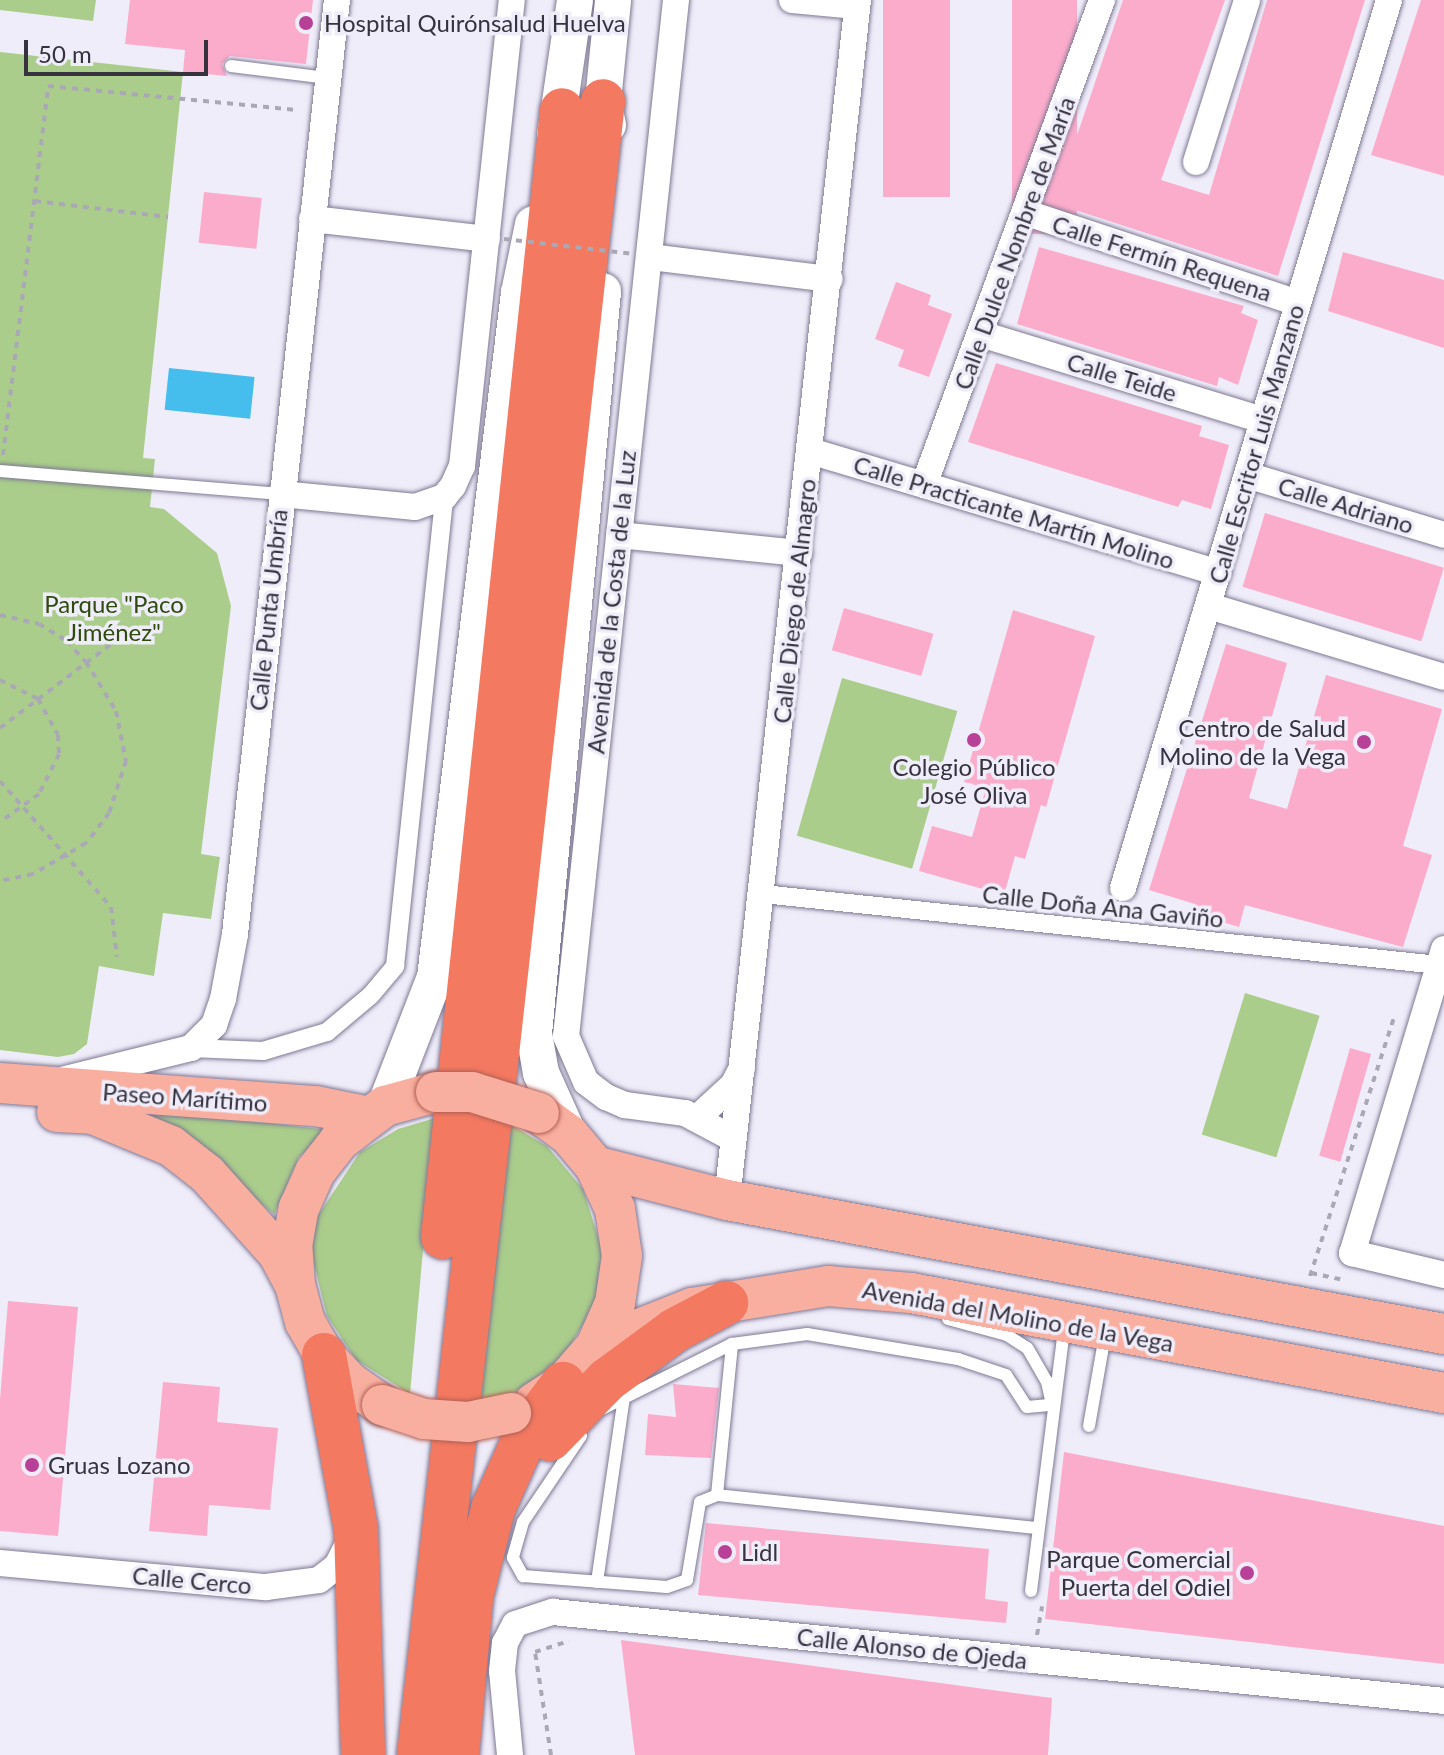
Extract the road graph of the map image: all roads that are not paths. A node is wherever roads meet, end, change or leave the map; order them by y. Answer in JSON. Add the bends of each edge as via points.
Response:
{"nodes":[{"id":1,"x":337,"y":0,"type":"edge"},
{"id":2,"x":512,"y":0,"type":"edge"},
{"id":3,"x":575,"y":0,"type":"edge"},
{"id":4,"x":613,"y":0,"type":"edge"},
{"id":5,"x":676,"y":0,"type":"edge"},
{"id":6,"x":792,"y":0,"type":"edge"},
{"id":7,"x":1102,"y":0,"type":"edge"},
{"id":8,"x":1247,"y":0,"type":"edge"},
{"id":9,"x":1389,"y":0,"type":"edge"},
{"id":10,"x":857,"y":3,"type":"edge"},
{"id":11,"x":231,"y":66,"type":"dead end"},
{"id":12,"x":328,"y":78,"type":"junction"},
{"id":13,"x":582,"y":105,"type":"junction"},
{"id":14,"x":1196,"y":162,"type":"dead end"},
{"id":15,"x":1027,"y":213,"type":"junction"},
{"id":16,"x":312,"y":219,"type":"junction"},
{"id":17,"x":495,"y":239,"type":"junction"},
{"id":18,"x":642,"y":256,"type":"junction"},
{"id":19,"x":830,"y":279,"type":"junction"},
{"id":20,"x":1297,"y":303,"type":"junction"},
{"id":21,"x":981,"y":334,"type":"junction"},
{"id":22,"x":1263,"y":420,"type":"junction"},
{"id":23,"x":810,"y":451,"type":"junction"},
{"id":24,"x":0,"y":471,"type":"edge"},
{"id":25,"x":1247,"y":475,"type":"junction"},
{"id":26,"x":924,"y":485,"type":"junction"},
{"id":27,"x":281,"y":494,"type":"junction"},
{"id":28,"x":444,"y":497,"type":"junction"},
{"id":29,"x":619,"y":535,"type":"junction"},
{"id":30,"x":1444,"y":535,"type":"edge"},
{"id":31,"x":799,"y":553,"type":"junction"},
{"id":32,"x":1218,"y":573,"type":"junction"},
{"id":33,"x":1209,"y":606,"type":"junction"},
{"id":34,"x":1444,"y":677,"type":"edge"},
{"id":35,"x":1123,"y":888,"type":"dead end"},
{"id":36,"x":763,"y":894,"type":"junction"},
{"id":37,"x":1442,"y":957,"type":"edge"},
{"id":38,"x":191,"y":1048,"type":"junction"},
{"id":39,"x":745,"y":1061,"type":"junction"},
{"id":40,"x":17,"y":1085,"type":"edge"},
{"id":41,"x":0,"y":1107,"type":"edge"},
{"id":42,"x":377,"y":1112,"type":"junction"},
{"id":43,"x":697,"y":1118,"type":"junction"},
{"id":44,"x":554,"y":1124,"type":"junction"},
{"id":45,"x":730,"y":1137,"type":"junction"},
{"id":46,"x":595,"y":1166,"type":"junction"},
{"id":47,"x":727,"y":1200,"type":"junction"},
{"id":48,"x":1444,"y":1275,"type":"edge"},
{"id":49,"x":295,"y":1285,"type":"junction"},
{"id":50,"x":920,"y":1306,"type":"junction"},
{"id":51,"x":729,"y":1323,"type":"junction"},
{"id":52,"x":1065,"y":1324,"type":"junction"},
{"id":53,"x":1106,"y":1331,"type":"junction"},
{"id":54,"x":1444,"y":1334,"type":"edge"},
{"id":55,"x":596,"y":1346,"type":"junction"},
{"id":56,"x":324,"y":1355,"type":"junction"},
{"id":57,"x":563,"y":1384,"type":"junction"},
{"id":58,"x":1444,"y":1393,"type":"edge"},
{"id":59,"x":624,"y":1398,"type":"junction"},
{"id":60,"x":1052,"y":1405,"type":"junction"},
{"id":61,"x":1089,"y":1426,"type":"dead end"},
{"id":62,"x":717,"y":1495,"type":"junction"},
{"id":63,"x":493,"y":1509,"type":"junction"},
{"id":64,"x":1037,"y":1528,"type":"junction"},
{"id":65,"x":356,"y":1529,"type":"junction"},
{"id":66,"x":0,"y":1563,"type":"edge"},
{"id":67,"x":597,"y":1582,"type":"junction"},
{"id":68,"x":1031,"y":1591,"type":"dead end"},
{"id":69,"x":1444,"y":1701,"type":"edge"},
{"id":70,"x":363,"y":1755,"type":"edge"},
{"id":71,"x":394,"y":1755,"type":"edge"},
{"id":72,"x":419,"y":1755,"type":"edge"},
{"id":73,"x":457,"y":1755,"type":"edge"},
{"id":74,"x":510,"y":1755,"type":"edge"}],
"edges":[{"from":1,"to":12,"type":"street","name":"Calle Punta Umbría"},
{"from":2,"to":17,"type":"street"},
{"from":3,"to":13,"type":"main road"},
{"from":4,"to":13,"type":"main road"},
{"from":5,"to":18,"type":"street","name":"Avenida de la Costa de la Luz"},
{"from":6,"to":10,"type":"street"},
{"from":7,"to":15,"type":"street","name":"Calle Dulce Nombre de María"},
{"from":8,"to":14,"type":"street"},
{"from":9,"to":20,"type":"street","name":"Calle Escritor Luis Manzano"},
{"from":10,"to":19,"type":"street","name":"Calle Diego de Almagro"},
{"from":11,"to":12,"type":"lane"},
{"from":12,"to":16,"type":"street","name":"Calle Punta Umbría"},
{"from":13,"to":42,"type":"main road","via":[[519,293],[435,977]]},
{"from":13,"to":44,"type":"main road","via":[[615,163],[534,1034]]},
{"from":13,"to":71,"type":"highway","via":[[419,1457]]},
{"from":13,"to":72,"type":"highway"},
{"from":15,"to":20,"type":"street","name":"Calle Fermín Requena"},
{"from":15,"to":21,"type":"street","name":"Calle Dulce Nombre de María"},
{"from":16,"to":17,"type":"street"},
{"from":16,"to":27,"type":"street","name":"Calle Punta Umbría"},
{"from":17,"to":28,"type":"street","via":[[462,466]]},
{"from":18,"to":19,"type":"street"},
{"from":18,"to":29,"type":"street","name":"Avenida de la Costa de la Luz"},
{"from":19,"to":23,"type":"street","name":"Calle Diego de Almagro"},
{"from":20,"to":22,"type":"street","name":"Calle Escritor Luis Manzano"},
{"from":21,"to":22,"type":"street","name":"Calle Teide"},
{"from":21,"to":26,"type":"street","name":"Calle Dulce Nombre de María"},
{"from":22,"to":25,"type":"street","name":"Calle Escritor Luis Manzano"},
{"from":23,"to":26,"type":"street","name":"Calle Practicante Martín Molino"},
{"from":23,"to":31,"type":"street","name":"Calle Diego de Almagro"},
{"from":24,"to":27,"type":"lane"},
{"from":25,"to":30,"type":"street","name":"Calle Adriano"},
{"from":25,"to":32,"type":"street","name":"Calle Escritor Luis Manzano"},
{"from":26,"to":32,"type":"street","name":"Calle Practicante Martín Molino"},
{"from":27,"to":28,"type":"street","via":[[415,507]]},
{"from":27,"to":38,"type":"street","name":"Calle Punta Umbría","via":[[235,934],[214,1025]]},
{"from":28,"to":38,"type":"street","via":[[395,966],[371,995],[327,1032],[263,1051]]},
{"from":29,"to":31,"type":"street"},
{"from":29,"to":43,"type":"street","name":"Avenida de la Costa de la Luz","via":[[566,1036],[586,1082],[606,1097]]},
{"from":31,"to":36,"type":"street","name":"Calle Diego de Almagro"},
{"from":32,"to":33,"type":"street","name":"Calle Escritor Luis Manzano"},
{"from":33,"to":34,"type":"street"},
{"from":33,"to":35,"type":"street","name":"Calle Escritor Luis Manzano"},
{"from":36,"to":37,"type":"street","name":"Calle Doña Ana Gaviño","via":[[1412,962]]},
{"from":36,"to":39,"type":"street","name":"Calle Diego de Almagro"},
{"from":37,"to":48,"type":"street","via":[[1352,1253]]},
{"from":38,"to":40,"type":"street"},
{"from":39,"to":43,"type":"street","via":[[733,1085]]},
{"from":39,"to":45,"type":"street","name":"Calle Diego de Almagro"},
{"from":40,"to":42,"type":"main road","name":"Paseo Marítimo"},
{"from":41,"to":49,"type":"main road","name":"Paseo Marítimo","via":[[93,1114],[171,1146],[207,1174],[278,1253]]},
{"from":42,"to":44,"type":"main road","bridge":true,"via":[[436,1092],[506,1099]]},
{"from":42,"to":49,"type":"main road","via":[[339,1141],[315,1172],[295,1233]]},
{"from":43,"to":45,"type":"street","name":"Avenida de la Costa de la Luz"},
{"from":44,"to":46,"type":"main road"},
{"from":45,"to":47,"type":"street","name":"Calle Diego de Almagro"},
{"from":46,"to":47,"type":"main road"},
{"from":46,"to":55,"type":"main road","via":[[615,1209],[622,1256],[615,1303]]},
{"from":47,"to":54,"type":"main road"},
{"from":49,"to":56,"type":"main road","via":[[305,1322]]},
{"from":50,"to":51,"type":"main road","name":"Avenida del Molino de la Vega","via":[[828,1286]]},
{"from":50,"to":52,"type":"main road","name":"Avenida del Molino de la Vega"},
{"from":50,"to":60,"type":"lane","via":[[1007,1335],[1027,1348],[1047,1382]]},
{"from":51,"to":55,"type":"main road","name":"Avenida del Molino de la Vega","via":[[692,1308]]},
{"from":51,"to":59,"type":"lane"},
{"from":51,"to":60,"type":"lane","via":[[958,1359],[1006,1375],[1027,1407]]},
{"from":51,"to":62,"type":"lane"},
{"from":51,"to":63,"type":"highway","via":[[675,1330],[607,1380],[564,1421]]},
{"from":52,"to":53,"type":"main road","name":"Avenida del Molino de la Vega"},
{"from":52,"to":60,"type":"lane"},
{"from":53,"to":58,"type":"main road","name":"Avenida del Molino de la Vega"},
{"from":53,"to":61,"type":"lane"},
{"from":55,"to":57,"type":"main road"},
{"from":56,"to":57,"type":"main road","bridge":true,"via":[[350,1383],[382,1405],[424,1419],[468,1422],[511,1413]]},
{"from":56,"to":65,"type":"highway"},
{"from":57,"to":63,"type":"highway","via":[[528,1430]]},
{"from":59,"to":67,"type":"lane"},
{"from":59,"to":67,"type":"lane","via":[[600,1410],[558,1466],[523,1522],[513,1558],[523,1576]]},
{"from":60,"to":64,"type":"lane"},
{"from":62,"to":64,"type":"lane"},
{"from":62,"to":67,"type":"lane","via":[[700,1502],[687,1580],[667,1587]]},
{"from":63,"to":73,"type":"highway","via":[[471,1597]]},
{"from":64,"to":68,"type":"lane"},
{"from":65,"to":66,"type":"street","name":"Calle Cerco","via":[[337,1566],[319,1580],[266,1587]]},
{"from":65,"to":70,"type":"highway"},
{"from":69,"to":74,"type":"street","name":"Calle Alonso de Ojeda","via":[[553,1612],[515,1624],[505,1643],[502,1671]]}]}
